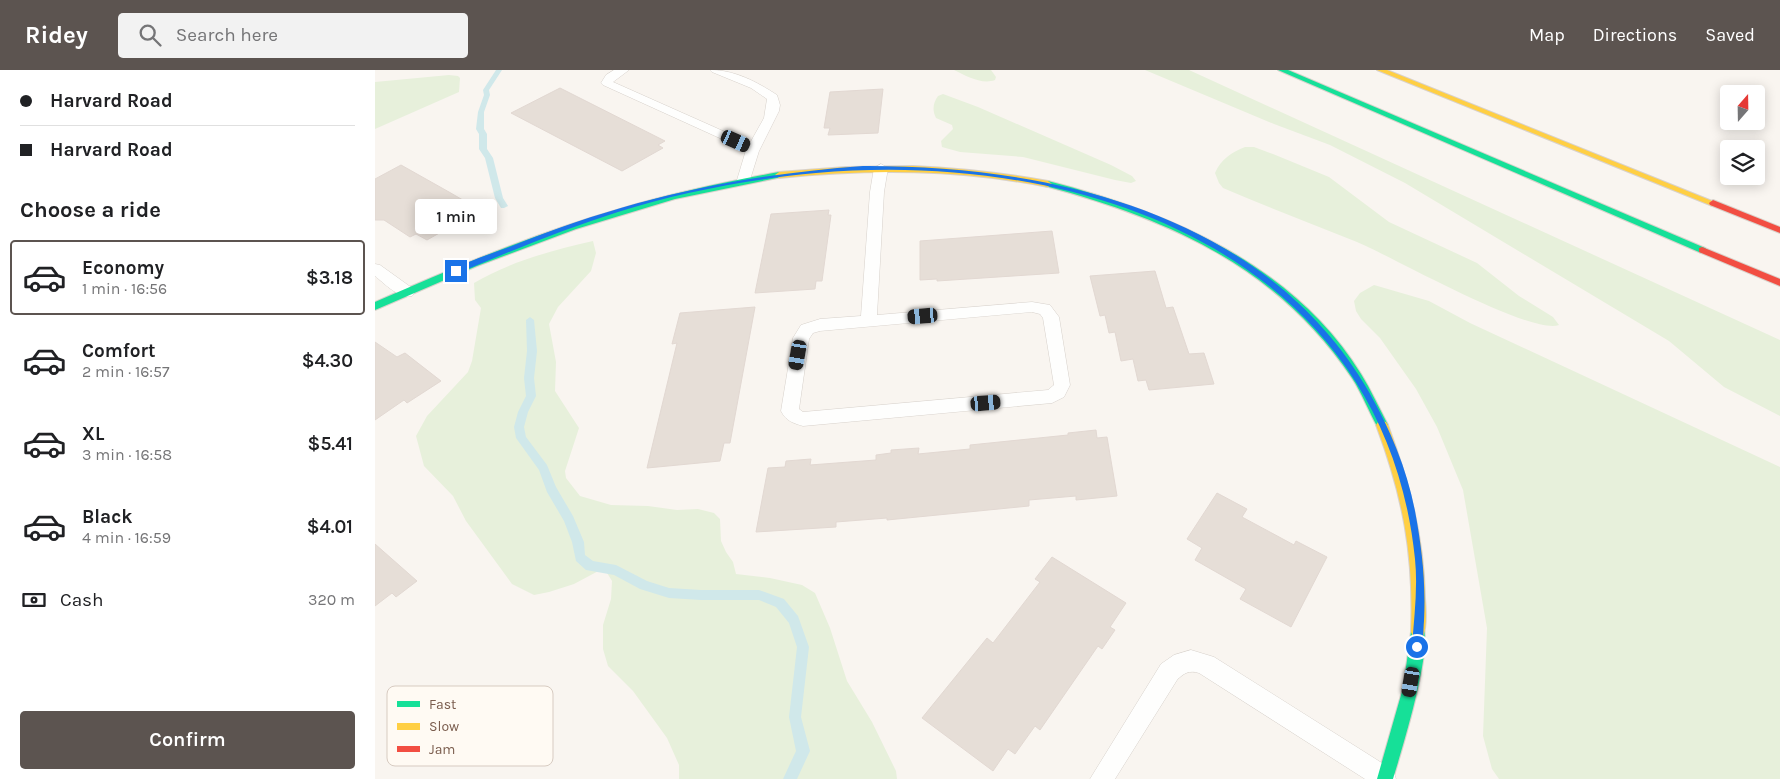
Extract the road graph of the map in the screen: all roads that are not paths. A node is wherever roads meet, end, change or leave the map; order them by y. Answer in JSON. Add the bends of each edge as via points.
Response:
{"nodes":[{"id":1,"x":623,"y":70,"type":"edge"},
{"id":2,"x":716,"y":70,"type":"edge"},
{"id":3,"x":1282,"y":70,"type":"edge"},
{"id":4,"x":1381,"y":70,"type":"edge"},
{"id":5,"x":754,"y":149,"type":"junction"},
{"id":6,"x":881,"y":168,"type":"junction"},
{"id":7,"x":743,"y":180,"type":"junction"},
{"id":8,"x":1780,"y":230,"type":"edge"},
{"id":9,"x":375,"y":269,"type":"edge"},
{"id":10,"x":1780,"y":283,"type":"edge"},
{"id":11,"x":407,"y":292,"type":"junction"},
{"id":12,"x":375,"y":306,"type":"edge"},
{"id":13,"x":869,"y":320,"type":"junction"},
{"id":14,"x":1385,"y":778,"type":"edge"},
{"id":15,"x":1102,"y":779,"type":"edge"}],
"edges":[{"from":1,"to":5,"type":"lane","via":[[610,77],[607,83]]},
{"from":2,"to":5,"type":"lane","via":[[755,86],[773,98],[772,113]]},
{"from":3,"to":10,"type":"main road"},
{"from":4,"to":8,"type":"main road"},
{"from":5,"to":7,"type":"lane"},
{"from":6,"to":7,"type":"main road","via":[[813,171]]},
{"from":6,"to":13,"type":"lane"},
{"from":6,"to":14,"type":"main road","via":[[947,170],[1027,180],[1139,209],[1200,237],[1258,273],[1301,307],[1334,344],[1366,391],[1397,460],[1414,522],[1419,558],[1421,593],[1415,664],[1399,738]]},
{"from":7,"to":11,"type":"main road","via":[[664,197],[581,221]]},
{"from":9,"to":11,"type":"lane"},
{"from":11,"to":12,"type":"main road"},
{"from":13,"to":13,"type":"lane","via":[[1042,308],[1051,317],[1061,388],[1055,395],[1045,398],[807,419],[793,416],[789,405],[803,334],[816,325]]},
{"from":14,"to":15,"type":"lane","via":[[1206,665],[1191,660],[1181,662],[1169,672]]}]}
